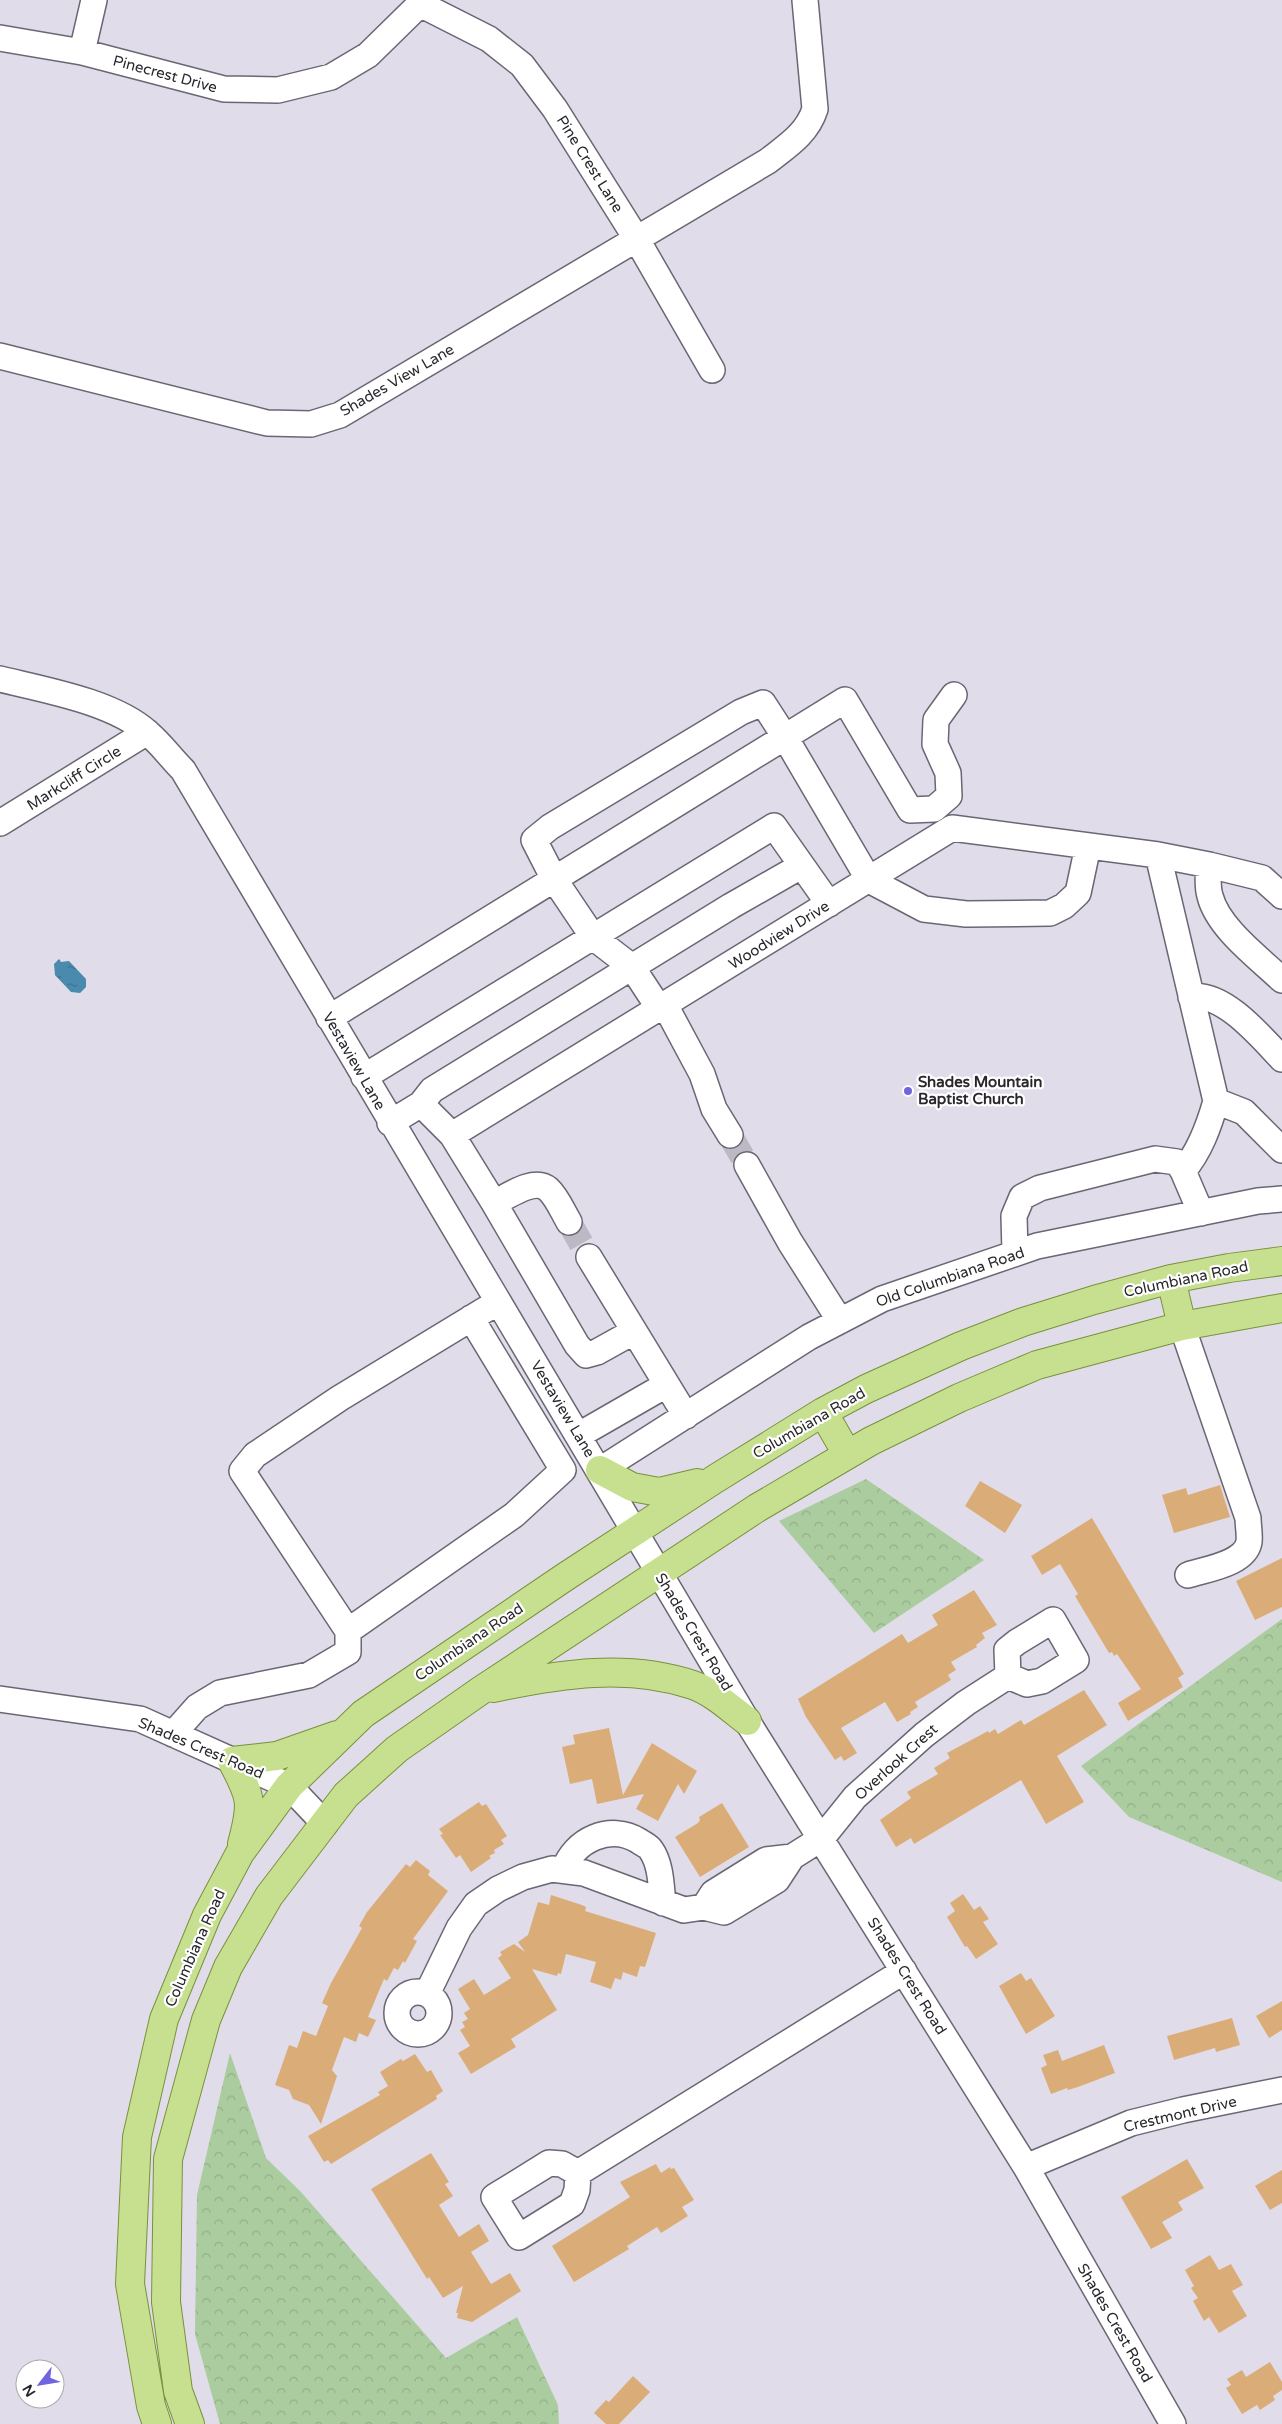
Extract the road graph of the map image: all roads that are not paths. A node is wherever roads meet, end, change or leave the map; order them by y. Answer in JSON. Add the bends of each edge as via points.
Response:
{"nodes":[{"id":1,"x":94,"y":0,"type":"edge"},
{"id":2,"x":805,"y":0,"type":"edge"},
{"id":3,"x":420,"y":2,"type":"edge"},
{"id":4,"x":0,"y":38,"type":"edge"},
{"id":5,"x":82,"y":52,"type":"junction"},
{"id":6,"x":636,"y":238,"type":"junction"},
{"id":7,"x":0,"y":356,"type":"edge"},
{"id":8,"x":712,"y":370,"type":"dead end"},
{"id":9,"x":0,"y":679,"type":"edge"},
{"id":10,"x":954,"y":695,"type":"dead end"},
{"id":11,"x":147,"y":732,"type":"junction"},
{"id":12,"x":786,"y":737,"type":"junction"},
{"id":13,"x":0,"y":823,"type":"edge"},
{"id":14,"x":1088,"y":846,"type":"junction"},
{"id":15,"x":1158,"y":855,"type":"junction"},
{"id":16,"x":801,"y":866,"type":"junction"},
{"id":17,"x":1209,"y":866,"type":"junction"},
{"id":18,"x":554,"y":879,"type":"junction"},
{"id":19,"x":869,"y":880,"type":"junction"},
{"id":20,"x":1282,"y":896,"type":"edge"},
{"id":21,"x":829,"y":904,"type":"junction"},
{"id":22,"x":593,"y":937,"type":"junction"},
{"id":23,"x":632,"y":967,"type":"junction"},
{"id":24,"x":1282,"y":980,"type":"edge"},
{"id":25,"x":1191,"y":996,"type":"junction"},
{"id":26,"x":662,"y":1006,"type":"junction"},
{"id":27,"x":329,"y":1018,"type":"junction"},
{"id":28,"x":1282,"y":1059,"type":"edge"},
{"id":29,"x":364,"y":1077,"type":"junction"},
{"id":30,"x":427,"y":1097,"type":"junction"},
{"id":31,"x":1216,"y":1101,"type":"junction"},
{"id":32,"x":390,"y":1123,"type":"junction"},
{"id":33,"x":452,"y":1135,"type":"junction"},
{"id":34,"x":730,"y":1135,"type":"tunnel mouth"},
{"id":35,"x":1282,"y":1150,"type":"edge"},
{"id":36,"x":747,"y":1165,"type":"tunnel mouth"},
{"id":37,"x":1184,"y":1171,"type":"junction"},
{"id":38,"x":1282,"y":1199,"type":"edge"},
{"id":39,"x":494,"y":1203,"type":"junction"},
{"id":40,"x":1201,"y":1213,"type":"junction"},
{"id":41,"x":569,"y":1222,"type":"tunnel mouth"},
{"id":42,"x":1015,"y":1254,"type":"junction"},
{"id":43,"x":589,"y":1257,"type":"tunnel mouth"},
{"id":44,"x":1282,"y":1262,"type":"edge"},
{"id":45,"x":1171,"y":1279,"type":"junction"},
{"id":46,"x":498,"y":1302,"type":"junction"},
{"id":47,"x":1282,"y":1308,"type":"edge"},
{"id":48,"x":471,"y":1318,"type":"junction"},
{"id":49,"x":840,"y":1321,"type":"junction"},
{"id":50,"x":1182,"y":1326,"type":"junction"},
{"id":51,"x":634,"y":1332,"type":"junction"},
{"id":52,"x":545,"y":1380,"type":"junction"},
{"id":53,"x":666,"y":1385,"type":"junction"},
{"id":54,"x":518,"y":1396,"type":"junction"},
{"id":55,"x":824,"y":1412,"type":"junction"},
{"id":56,"x":686,"y":1416,"type":"junction"},
{"id":57,"x":589,"y":1453,"type":"junction"},
{"id":58,"x":847,"y":1454,"type":"junction"},
{"id":59,"x":563,"y":1470,"type":"junction"},
{"id":60,"x":715,"y":1479,"type":"junction"},
{"id":61,"x":634,"y":1532,"type":"junction"},
{"id":62,"x":658,"y":1572,"type":"junction"},
{"id":63,"x":1188,"y":1575,"type":"dead end"},
{"id":64,"x":348,"y":1632,"type":"junction"},
{"id":65,"x":1008,"y":1676,"type":"dead end"},
{"id":66,"x":480,"y":1691,"type":"junction"},
{"id":67,"x":1,"y":1696,"type":"edge"},
{"id":68,"x":747,"y":1721,"type":"junction"},
{"id":69,"x":345,"y":1732,"type":"junction"},
{"id":70,"x":173,"y":1734,"type":"junction"},
{"id":71,"x":232,"y":1760,"type":"junction"},
{"id":72,"x":289,"y":1786,"type":"junction"},
{"id":73,"x":325,"y":1824,"type":"junction"},
{"id":74,"x":822,"y":1838,"type":"junction"},
{"id":75,"x":240,"y":1853,"type":"junction"},
{"id":76,"x":564,"y":1870,"type":"junction"},
{"id":77,"x":663,"y":1903,"type":"junction"},
{"id":78,"x":904,"y":1971,"type":"junction"},
{"id":79,"x":427,"y":1994,"type":"dead end"},
{"id":80,"x":1282,"y":2090,"type":"edge"},
{"id":81,"x":1026,"y":2168,"type":"junction"},
{"id":82,"x":578,"y":2173,"type":"dead end"},
{"id":83,"x":157,"y":2424,"type":"edge"},
{"id":84,"x":190,"y":2424,"type":"edge"},
{"id":85,"x":1174,"y":2424,"type":"edge"}],
"edges":[{"from":1,"to":5,"type":"street"},
{"from":2,"to":6,"type":"street","name":"Shades View Lane","via":[[815,109],[811,121],[797,138],[768,161]]},
{"from":3,"to":5,"type":"street","name":"Pinecrest Drive","via":[[368,56],[331,77],[278,90],[224,89]]},
{"from":3,"to":6,"type":"street","name":"Pine Crest Lane","via":[[489,39],[522,65],[555,109]]},
{"from":4,"to":5,"type":"street","name":"Pinecrest Drive"},
{"from":6,"to":7,"type":"street","name":"Shades View Lane","via":[[340,415],[311,424],[267,423]]},
{"from":6,"to":8,"type":"street","name":"Pine Crest Lane"},
{"from":9,"to":11,"type":"street","name":"Vestaview Lane","via":[[74,697],[110,710]]},
{"from":10,"to":12,"type":"street","via":[[936,720],[935,744],[948,773],[949,796],[934,809],[910,810],[846,700]]},
{"from":11,"to":13,"type":"street","name":"Markcliff Circle"},
{"from":11,"to":27,"type":"street","name":"Vestaview Lane","via":[[183,770]]},
{"from":12,"to":18,"type":"street"},
{"from":12,"to":18,"type":"street","via":[[763,703],[741,712],[550,827],[534,840]]},
{"from":12,"to":19,"type":"street"},
{"from":14,"to":15,"type":"street","name":"Woodview Drive"},
{"from":14,"to":19,"type":"street","name":"Woodview Drive","via":[[952,828]]},
{"from":14,"to":19,"type":"street","via":[[1078,893],[1050,914],[966,914],[924,909]]},
{"from":15,"to":17,"type":"street","name":"Woodview Drive"},
{"from":15,"to":25,"type":"street"},
{"from":16,"to":21,"type":"street"},
{"from":16,"to":22,"type":"street","via":[[774,826]]},
{"from":16,"to":23,"type":"street"},
{"from":17,"to":20,"type":"street","name":"Woodview Drive","via":[[1262,878]]},
{"from":17,"to":24,"type":"street","via":[[1210,897],[1217,913],[1234,935]]},
{"from":18,"to":22,"type":"street"},
{"from":18,"to":27,"type":"street"},
{"from":19,"to":21,"type":"street","name":"Woodview Drive"},
{"from":21,"to":26,"type":"street","name":"Woodview Drive"},
{"from":22,"to":23,"type":"street"},
{"from":22,"to":29,"type":"street"},
{"from":23,"to":26,"type":"street"},
{"from":23,"to":30,"type":"street"},
{"from":25,"to":28,"type":"street","via":[[1216,1000],[1247,1024]]},
{"from":25,"to":31,"type":"street"},
{"from":26,"to":33,"type":"street","name":"Woodview Drive"},
{"from":26,"to":34,"type":"street","via":[[702,1074],[714,1109]]},
{"from":27,"to":29,"type":"street","name":"Vestaview Lane"},
{"from":29,"to":32,"type":"street","name":"Vestaview Lane"},
{"from":30,"to":32,"type":"street"},
{"from":30,"to":33,"type":"street"},
{"from":31,"to":35,"type":"street","via":[[1244,1112]]},
{"from":31,"to":37,"type":"street","via":[[1209,1126]]},
{"from":32,"to":46,"type":"street","name":"Vestaview Lane"},
{"from":33,"to":39,"type":"street"},
{"from":36,"to":49,"type":"street"},
{"from":37,"to":40,"type":"street"},
{"from":37,"to":42,"type":"street","via":[[1177,1162],[1155,1159],[1040,1188],[1022,1198],[1014,1216]]},
{"from":38,"to":40,"type":"street","name":"Old Columbiana Road"},
{"from":39,"to":41,"type":"street","via":[[527,1187],[539,1185],[548,1189]]},
{"from":39,"to":51,"type":"street","via":[[577,1345],[586,1355]]},
{"from":40,"to":42,"type":"street","name":"Old Columbiana Road","via":[[1037,1246]]},
{"from":42,"to":49,"type":"street","name":"Old Columbiana Road","via":[[882,1298]]},
{"from":43,"to":51,"type":"street"},
{"from":44,"to":45,"type":"main road","name":"Columbiana Road"},
{"from":45,"to":50,"type":"main road"},
{"from":45,"to":55,"type":"main road","name":"Columbiana Road","via":[[1068,1308],[961,1346]]},
{"from":46,"to":48,"type":"street"},
{"from":46,"to":52,"type":"street","name":"Vestaview Lane"},
{"from":47,"to":50,"type":"main road"},
{"from":48,"to":54,"type":"street"},
{"from":48,"to":64,"type":"street","via":[[301,1424],[255,1455],[242,1471]]},
{"from":49,"to":56,"type":"street","name":"Old Columbiana Road","via":[[809,1337]]},
{"from":50,"to":58,"type":"main road","via":[[1037,1365],[959,1398]]},
{"from":50,"to":63,"type":"street","via":[[1248,1518],[1249,1543],[1231,1561]]},
{"from":51,"to":53,"type":"street"},
{"from":52,"to":54,"type":"street"},
{"from":52,"to":57,"type":"street","name":"Vestaview Lane"},
{"from":53,"to":56,"type":"street"},
{"from":53,"to":57,"type":"street"},
{"from":54,"to":59,"type":"street"},
{"from":55,"to":58,"type":"main road"},
{"from":55,"to":60,"type":"main road","name":"Columbiana Road"},
{"from":56,"to":57,"type":"street","name":"Old Columbiana Road"},
{"from":57,"to":59,"type":"street"},
{"from":57,"to":60,"type":"main road","via":[[632,1487],[658,1492]]},
{"from":57,"to":61,"type":"street","name":"Vestaview Lane"},
{"from":58,"to":62,"type":"main road"},
{"from":59,"to":64,"type":"street","via":[[514,1514]]},
{"from":60,"to":61,"type":"main road","name":"Columbiana Road"},
{"from":61,"to":62,"type":"street","name":"Shades Crest Road"},
{"from":61,"to":69,"type":"main road","name":"Columbiana Road","via":[[363,1714]]},
{"from":62,"to":66,"type":"main road"},
{"from":62,"to":68,"type":"street","name":"Shades Crest Road"},
{"from":64,"to":70,"type":"street","via":[[348,1652],[309,1675],[220,1693],[197,1707]]},
{"from":65,"to":74,"type":"street","name":"Overlook Crest","via":[[924,1735],[855,1797]]},
{"from":66,"to":68,"type":"main road","via":[[575,1673],[614,1671],[694,1686]]},
{"from":66,"to":73,"type":"main road","via":[[397,1749],[346,1795]]},
{"from":67,"to":70,"type":"street","name":"Shades Crest Road","via":[[140,1719]]},
{"from":68,"to":74,"type":"street","name":"Shades Crest Road"},
{"from":69,"to":71,"type":"main road","via":[[277,1756]]},
{"from":69,"to":72,"type":"main road","name":"Columbiana Road"},
{"from":70,"to":71,"type":"street","name":"Shades Crest Road"},
{"from":71,"to":72,"type":"street","name":"Shades Crest Road"},
{"from":71,"to":75,"type":"main road","via":[[246,1786],[251,1811]]},
{"from":72,"to":73,"type":"street","name":"Shades Crest Road"},
{"from":72,"to":75,"type":"main road","name":"Columbiana Road"},
{"from":73,"to":84,"type":"main road","via":[[269,1896],[228,1967],[206,2020],[168,2160],[166,2302],[178,2391]]},
{"from":74,"to":77,"type":"street","name":"Overlook Crest","via":[[792,1857],[776,1880],[724,1912],[704,1908],[684,1910]]},
{"from":74,"to":78,"type":"street","name":"Shades Crest Road"},
{"from":75,"to":83,"type":"main road","name":"Columbiana Road","via":[[207,1914],[164,2019],[137,2137],[130,2284]]},
{"from":76,"to":77,"type":"street","name":"Overlook Crest","via":[[584,1873]]},
{"from":76,"to":77,"type":"street","via":[[567,1860],[593,1836],[612,1834],[633,1838],[651,1849],[658,1866]]},
{"from":76,"to":79,"type":"street","name":"Overlook Crest","via":[[552,1869],[522,1877],[476,1904],[459,1928]]},
{"from":78,"to":81,"type":"street","name":"Shades Crest Road"},
{"from":78,"to":82,"type":"street"},
{"from":80,"to":81,"type":"street","name":"Crestmont Drive","via":[[1131,2123]]},
{"from":81,"to":85,"type":"street","name":"Shades Crest Road"}]}
